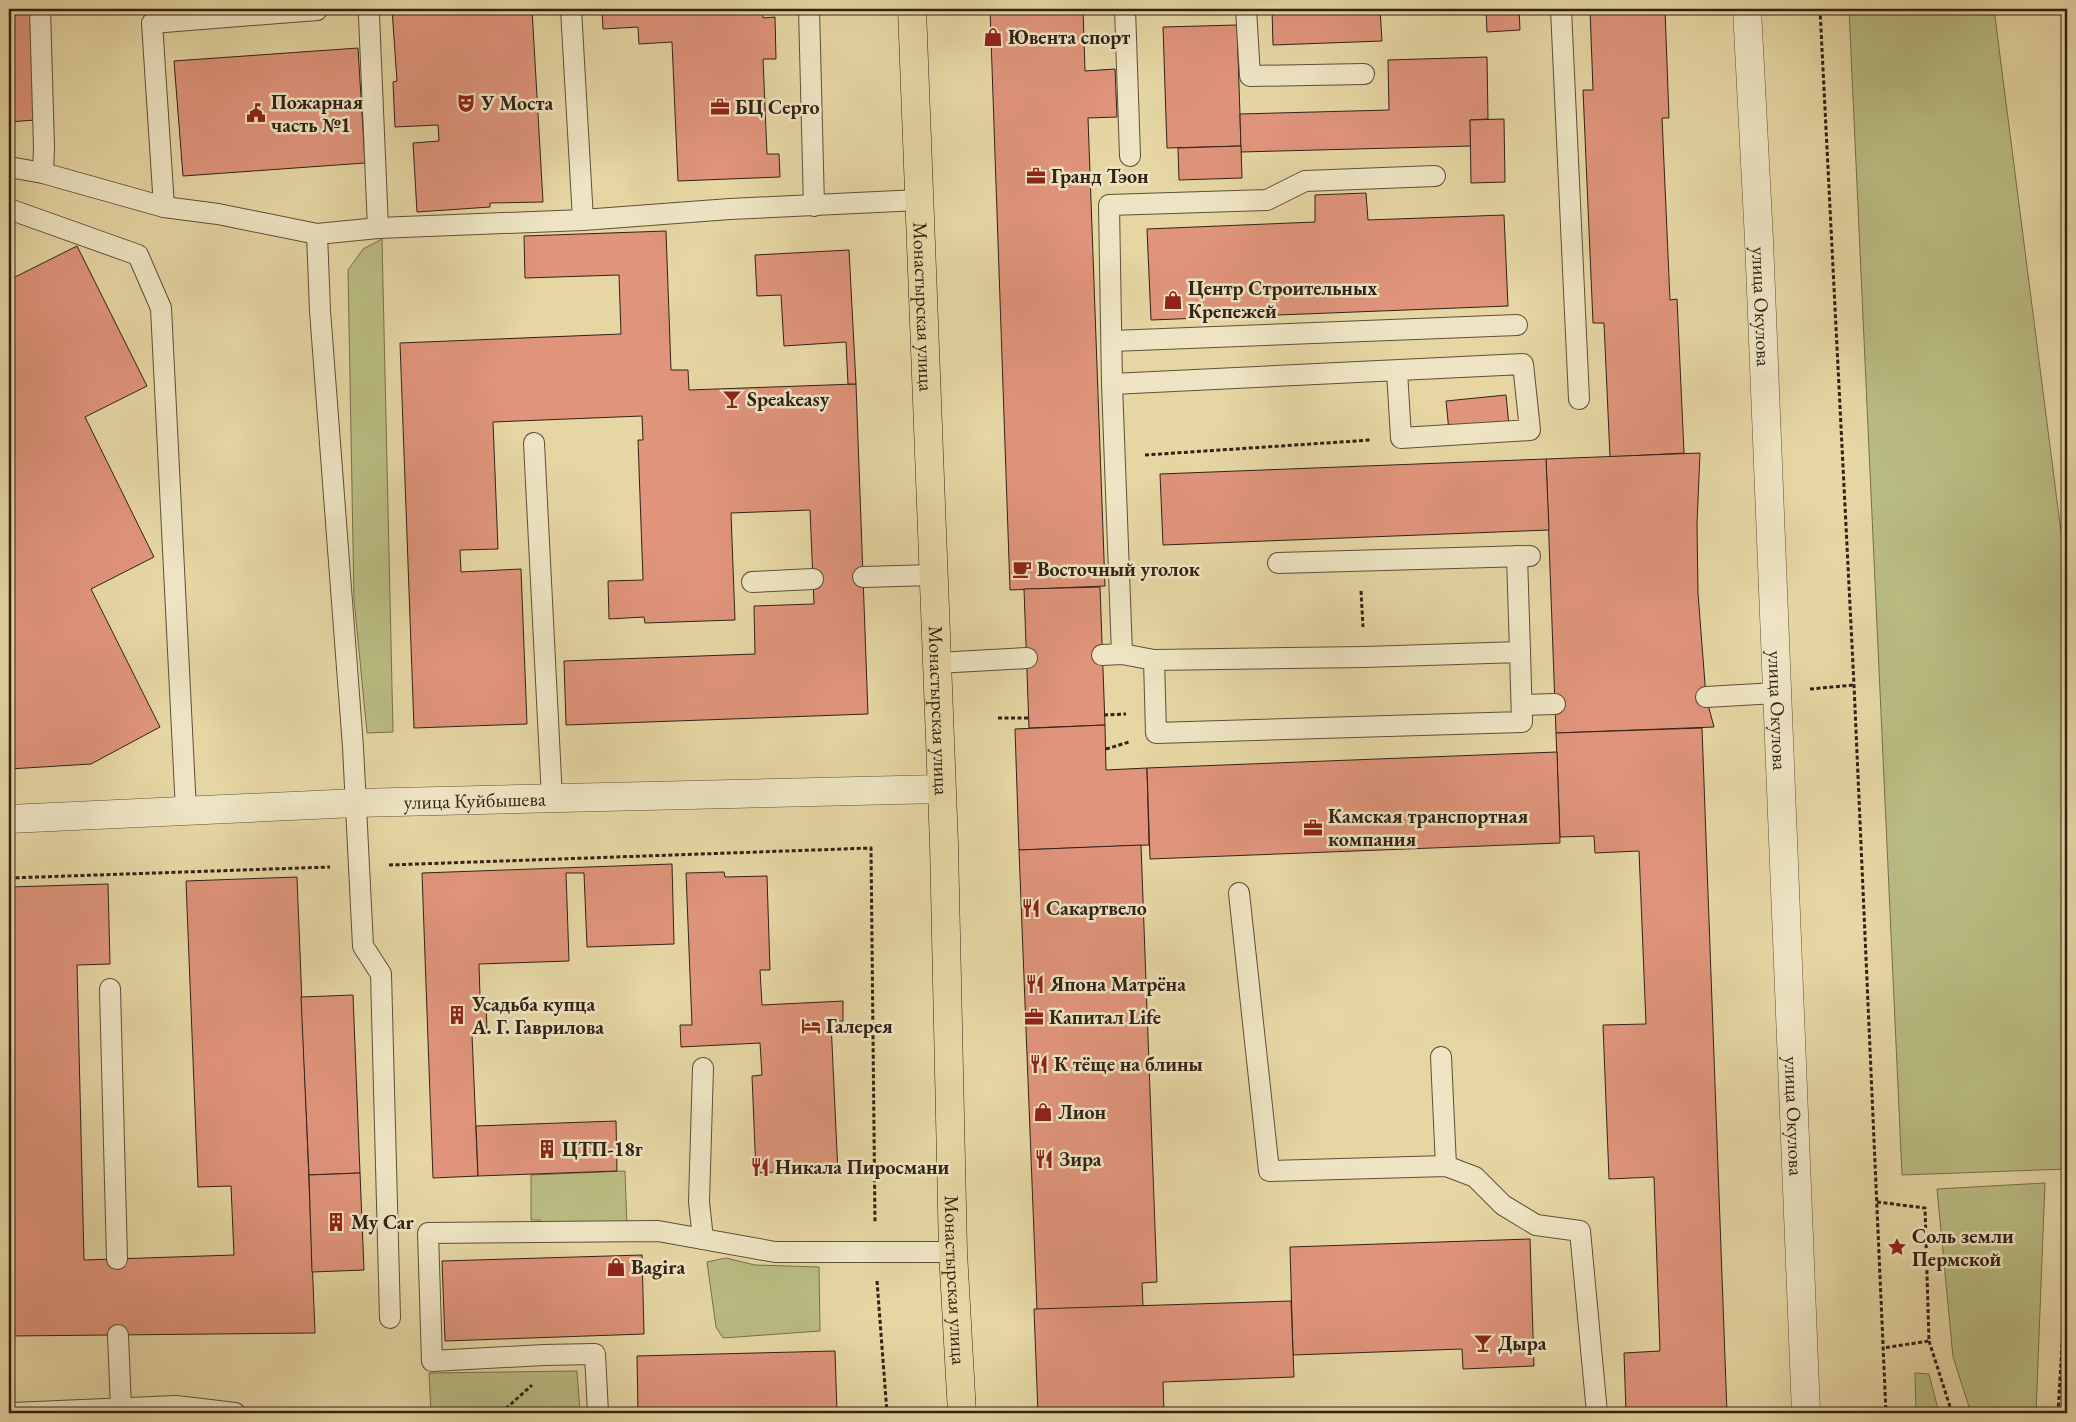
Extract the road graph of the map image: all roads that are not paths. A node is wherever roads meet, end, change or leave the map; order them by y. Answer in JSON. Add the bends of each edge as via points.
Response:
{"nodes":[{"id":1,"x":40,"y":9,"type":"edge"},
{"id":2,"x":571,"y":9,"type":"edge"},
{"id":3,"x":809,"y":9,"type":"edge"},
{"id":4,"x":912,"y":9,"type":"edge"},
{"id":5,"x":1125,"y":9,"type":"edge"},
{"id":6,"x":1246,"y":9,"type":"edge"},
{"id":7,"x":1561,"y":9,"type":"edge"},
{"id":8,"x":1747,"y":9,"type":"edge"},
{"id":9,"x":317,"y":10,"type":"dead end"},
{"id":10,"x":369,"y":16,"type":"dead end"},
{"id":11,"x":1364,"y":74,"type":"dead end"},
{"id":12,"x":1130,"y":156,"type":"dead end"},
{"id":13,"x":9,"y":167,"type":"edge"},
{"id":14,"x":42,"y":173,"type":"junction"},
{"id":15,"x":1435,"y":176,"type":"dead end"},
{"id":16,"x":919,"y":200,"type":"junction"},
{"id":17,"x":814,"y":206,"type":"junction"},
{"id":18,"x":164,"y":208,"type":"junction"},
{"id":19,"x":9,"y":209,"type":"edge"},
{"id":20,"x":583,"y":220,"type":"junction"},
{"id":21,"x":378,"y":228,"type":"junction"},
{"id":22,"x":317,"y":234,"type":"junction"},
{"id":23,"x":1517,"y":325,"type":"dead end"},
{"id":24,"x":1112,"y":341,"type":"junction"},
{"id":25,"x":1397,"y":371,"type":"junction"},
{"id":26,"x":1112,"y":384,"type":"junction"},
{"id":27,"x":1579,"y":399,"type":"dead end"},
{"id":28,"x":534,"y":443,"type":"dead end"},
{"id":29,"x":1278,"y":563,"type":"dead end"},
{"id":30,"x":933,"y":575,"type":"junction"},
{"id":31,"x":863,"y":577,"type":"dead end"},
{"id":32,"x":813,"y":579,"type":"dead end"},
{"id":33,"x":752,"y":582,"type":"dead end"},
{"id":34,"x":1520,"y":652,"type":"junction"},
{"id":35,"x":1122,"y":654,"type":"junction"},
{"id":36,"x":1102,"y":655,"type":"dead end"},
{"id":37,"x":1027,"y":658,"type":"dead end"},
{"id":38,"x":1154,"y":660,"type":"junction"},
{"id":39,"x":937,"y":663,"type":"junction"},
{"id":40,"x":1776,"y":693,"type":"junction"},
{"id":41,"x":1706,"y":697,"type":"dead end"},
{"id":42,"x":1555,"y":704,"type":"dead end"},
{"id":43,"x":1522,"y":705,"type":"junction"},
{"id":44,"x":942,"y":789,"type":"junction"},
{"id":45,"x":552,"y":799,"type":"junction"},
{"id":46,"x":356,"y":803,"type":"junction"},
{"id":47,"x":186,"y":811,"type":"junction"},
{"id":48,"x":9,"y":819,"type":"edge"},
{"id":49,"x":1239,"y":893,"type":"dead end"},
{"id":50,"x":110,"y":989,"type":"dead end"},
{"id":51,"x":1441,"y":1057,"type":"dead end"},
{"id":52,"x":703,"y":1068,"type":"dead end"},
{"id":53,"x":1446,"y":1166,"type":"junction"},
{"id":54,"x":703,"y":1239,"type":"junction"},
{"id":55,"x":953,"y":1252,"type":"junction"},
{"id":56,"x":117,"y":1259,"type":"dead end"},
{"id":57,"x":390,"y":1318,"type":"dead end"},
{"id":58,"x":118,"y":1335,"type":"dead end"},
{"id":59,"x":121,"y":1408,"type":"junction"},
{"id":60,"x":12,"y":1413,"type":"edge"},
{"id":61,"x":235,"y":1413,"type":"edge"},
{"id":62,"x":598,"y":1413,"type":"edge"},
{"id":63,"x":962,"y":1413,"type":"edge"},
{"id":64,"x":1597,"y":1413,"type":"edge"},
{"id":65,"x":1806,"y":1413,"type":"edge"}],
"edges":[{"from":1,"to":14,"type":"lane"},
{"from":2,"to":20,"type":"lane"},
{"from":3,"to":17,"type":"lane"},
{"from":4,"to":16,"type":"main road","name":"Монастырская улица"},
{"from":5,"to":12,"type":"lane"},
{"from":6,"to":11,"type":"lane","via":[[1250,76]]},
{"from":7,"to":27,"type":"lane"},
{"from":8,"to":40,"type":"street","name":"улица Окулова"},
{"from":9,"to":18,"type":"lane","via":[[152,23]]},
{"from":10,"to":21,"type":"lane"},
{"from":13,"to":14,"type":"lane"},
{"from":14,"to":18,"type":"lane"},
{"from":15,"to":24,"type":"lane","via":[[1305,181],[1267,200],[1109,205]]},
{"from":16,"to":17,"type":"lane"},
{"from":16,"to":30,"type":"main road","name":"Монастырская улица"},
{"from":17,"to":20,"type":"lane"},
{"from":18,"to":22,"type":"lane","via":[[218,214]]},
{"from":19,"to":47,"type":"lane","via":[[138,254],[161,308]]},
{"from":20,"to":21,"type":"lane"},
{"from":21,"to":22,"type":"lane"},
{"from":22,"to":46,"type":"lane"},
{"from":23,"to":24,"type":"lane"},
{"from":24,"to":26,"type":"lane"},
{"from":25,"to":25,"type":"lane","via":[[1523,364],[1530,430],[1401,438]]},
{"from":25,"to":26,"type":"lane"},
{"from":26,"to":35,"type":"lane"},
{"from":28,"to":45,"type":"lane"},
{"from":29,"to":34,"type":"lane","via":[[1524,556]]},
{"from":30,"to":31,"type":"lane"},
{"from":30,"to":39,"type":"main road","name":"Монастырская улица"},
{"from":32,"to":33,"type":"lane"},
{"from":34,"to":38,"type":"lane"},
{"from":34,"to":43,"type":"lane"},
{"from":35,"to":36,"type":"lane"},
{"from":35,"to":38,"type":"lane"},
{"from":37,"to":39,"type":"lane"},
{"from":38,"to":43,"type":"lane","via":[[1156,733],[1522,722]]},
{"from":39,"to":44,"type":"main road","name":"Монастырская улица"},
{"from":40,"to":41,"type":"lane"},
{"from":40,"to":65,"type":"street","name":"улица Окулова"},
{"from":42,"to":43,"type":"lane"},
{"from":44,"to":45,"type":"street","name":"улица Куйбышева"},
{"from":44,"to":55,"type":"main road","name":"Монастырская улица"},
{"from":45,"to":46,"type":"street","name":"улица Куйбышева"},
{"from":46,"to":47,"type":"street","name":"улица Куйбышева"},
{"from":46,"to":57,"type":"lane","via":[[363,946],[381,974]]},
{"from":47,"to":48,"type":"street","name":"улица Куйбышева"},
{"from":49,"to":53,"type":"lane","via":[[1270,1171]]},
{"from":50,"to":56,"type":"lane"},
{"from":51,"to":53,"type":"lane"},
{"from":52,"to":54,"type":"lane","via":[[699,1202]]},
{"from":53,"to":64,"type":"lane","via":[[1475,1177],[1503,1205],[1536,1225],[1580,1231]]},
{"from":54,"to":55,"type":"lane","via":[[775,1252]]},
{"from":54,"to":62,"type":"lane","via":[[658,1232],[428,1233],[432,1361],[595,1354]]},
{"from":55,"to":63,"type":"main road","name":"Монастырская улица"},
{"from":58,"to":59,"type":"lane"},
{"from":59,"to":60,"type":"lane"},
{"from":59,"to":61,"type":"lane","via":[[176,1406]]}]}
